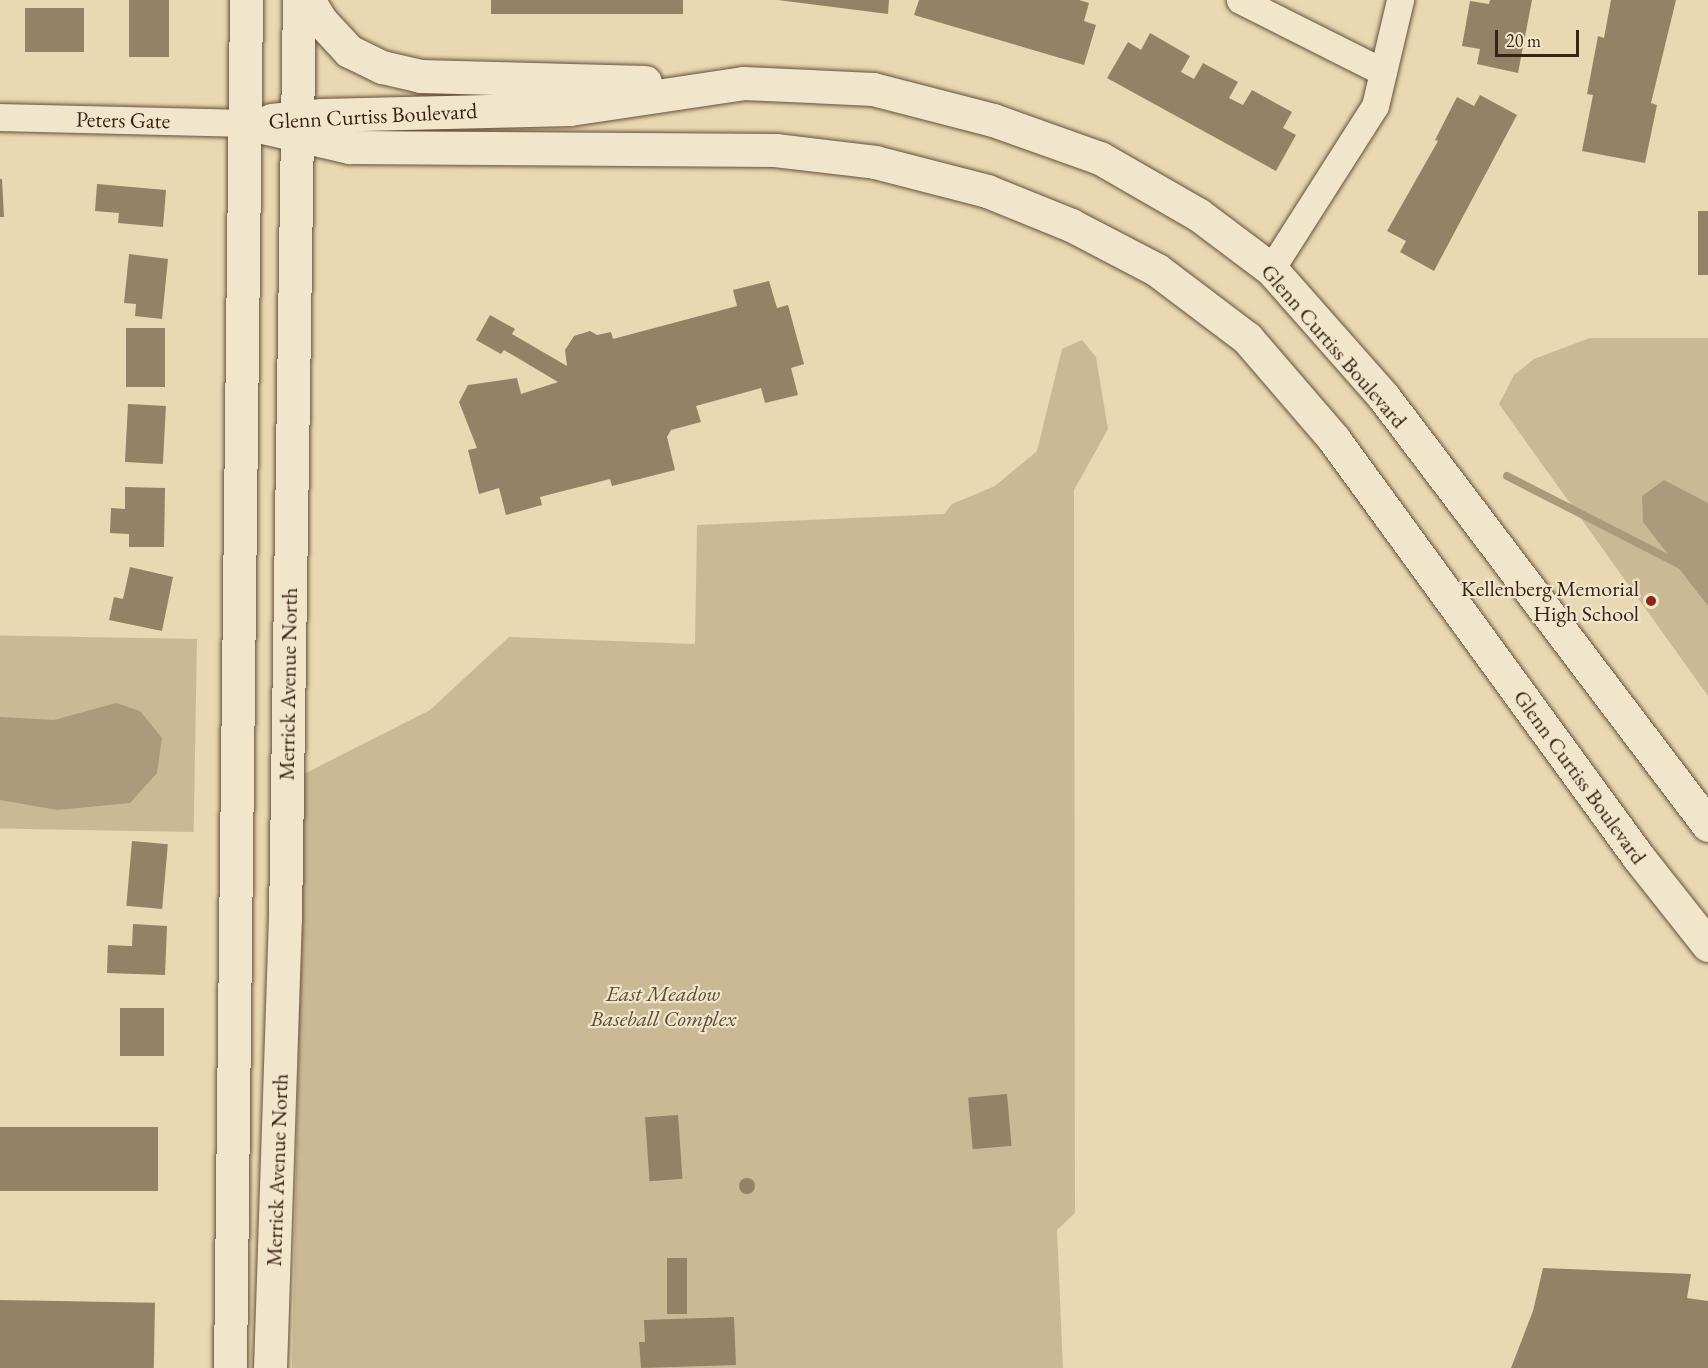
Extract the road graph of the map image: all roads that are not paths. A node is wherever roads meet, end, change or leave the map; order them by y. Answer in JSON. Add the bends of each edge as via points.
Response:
{"nodes":[{"id":1,"x":246,"y":0,"type":"edge"},
{"id":2,"x":299,"y":0,"type":"edge"},
{"id":3,"x":308,"y":0,"type":"edge"},
{"id":4,"x":1240,"y":0,"type":"edge"},
{"id":5,"x":1400,"y":0,"type":"edge"},
{"id":6,"x":1383,"y":72,"type":"junction"},
{"id":7,"x":743,"y":83,"type":"junction"},
{"id":8,"x":0,"y":117,"type":"edge"},
{"id":9,"x":245,"y":123,"type":"junction"},
{"id":10,"x":296,"y":127,"type":"junction"},
{"id":11,"x":1271,"y":269,"type":"junction"},
{"id":12,"x":1708,"y":825,"type":"edge"},
{"id":13,"x":1708,"y":945,"type":"edge"},
{"id":14,"x":230,"y":1368,"type":"edge"},
{"id":15,"x":270,"y":1368,"type":"edge"}],
"edges":[{"from":1,"to":9,"type":"main road","name":"Merrick Avenue North"},
{"from":2,"to":10,"type":"main road","name":"Merrick Avenue North"},
{"from":3,"to":7,"type":"main road","via":[[349,51],[382,67],[420,76]]},
{"from":4,"to":6,"type":"street"},
{"from":5,"to":6,"type":"street"},
{"from":6,"to":11,"type":"street","via":[[1375,106]]},
{"from":7,"to":10,"type":"main road","name":"Glenn Curtiss Boulevard","via":[[570,109]]},
{"from":7,"to":11,"type":"main road","name":"Glenn Curtiss Boulevard","via":[[873,89],[993,120],[1100,158],[1199,215]]},
{"from":8,"to":9,"type":"street","name":"Peters Gate"},
{"from":9,"to":10,"type":"main road","name":"Glenn Curtiss Boulevard"},
{"from":9,"to":14,"type":"main road","name":"Merrick Avenue North"},
{"from":10,"to":13,"type":"main road","name":"Glenn Curtiss Boulevard","via":[[349,147],[775,150],[874,162],[987,191],[1071,225],[1157,270],[1247,338],[1333,438]]},
{"from":10,"to":15,"type":"main road","name":"Merrick Avenue North","via":[[285,907]]},
{"from":11,"to":12,"type":"main road","name":"Glenn Curtiss Boulevard","via":[[1383,396]]}]}
